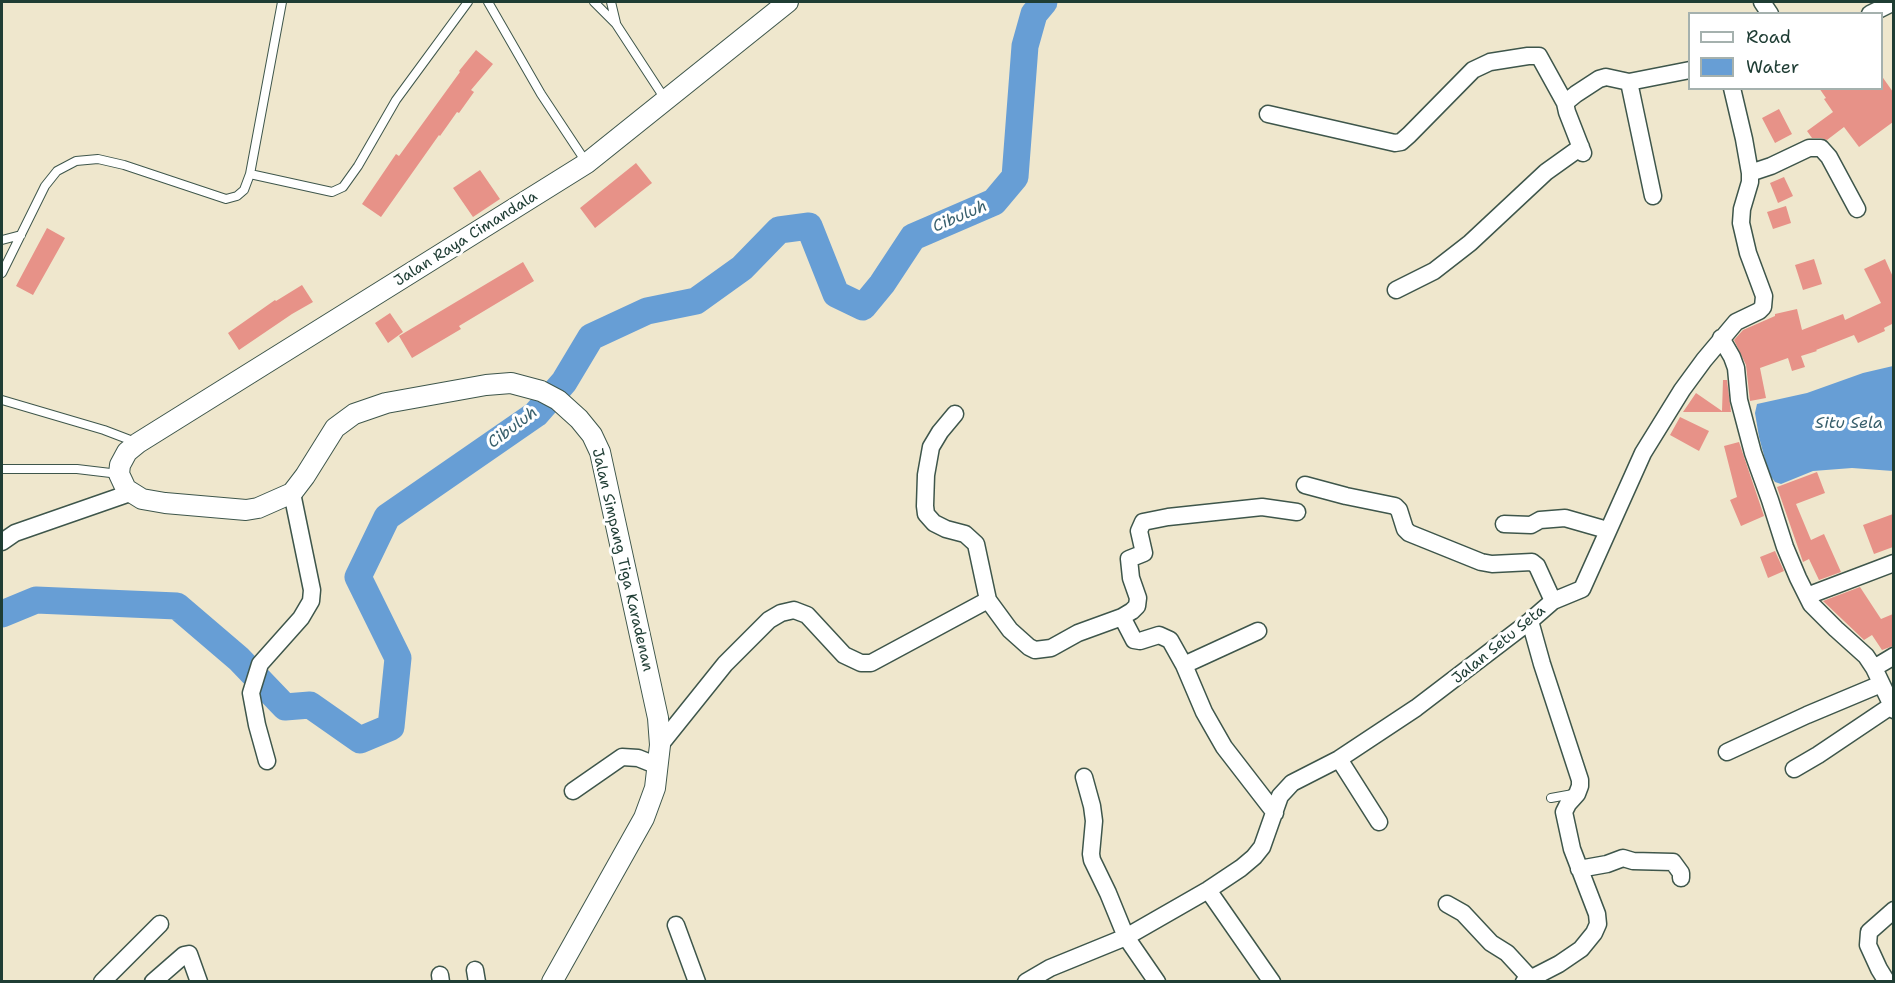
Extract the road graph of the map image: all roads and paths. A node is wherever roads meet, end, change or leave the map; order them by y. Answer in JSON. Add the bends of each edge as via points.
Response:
{"nodes":[{"id":1,"x":282,"y":2,"type":"edge"},
{"id":2,"x":468,"y":2,"type":"edge"},
{"id":3,"x":488,"y":2,"type":"edge"},
{"id":4,"x":594,"y":2,"type":"edge"},
{"id":5,"x":611,"y":2,"type":"edge"},
{"id":6,"x":788,"y":2,"type":"edge"},
{"id":7,"x":1893,"y":2,"type":"edge"},
{"id":8,"x":1874,"y":12,"type":"edge"},
{"id":9,"x":616,"y":24,"type":"junction"},
{"id":10,"x":1688,"y":70,"type":"edge"},
{"id":11,"x":1629,"y":82,"type":"junction"},
{"id":12,"x":1732,"y":90,"type":"edge"},
{"id":13,"x":665,"y":99,"type":"junction"},
{"id":14,"x":1565,"y":103,"type":"junction"},
{"id":15,"x":1268,"y":114,"type":"dead end"},
{"id":16,"x":587,"y":163,"type":"junction"},
{"id":17,"x":1750,"y":173,"type":"junction"},
{"id":18,"x":250,"y":174,"type":"junction"},
{"id":19,"x":1653,"y":196,"type":"dead end"},
{"id":20,"x":1857,"y":209,"type":"dead end"},
{"id":21,"x":21,"y":235,"type":"junction"},
{"id":22,"x":2,"y":240,"type":"edge"},
{"id":23,"x":2,"y":273,"type":"edge"},
{"id":24,"x":1396,"y":290,"type":"dead end"},
{"id":25,"x":1721,"y":338,"type":"junction"},
{"id":26,"x":2,"y":400,"type":"edge"},
{"id":27,"x":955,"y":414,"type":"dead end"},
{"id":28,"x":132,"y":447,"type":"junction"},
{"id":29,"x":2,"y":469,"type":"edge"},
{"id":30,"x":119,"y":474,"type":"junction"},
{"id":31,"x":1305,"y":485,"type":"dead end"},
{"id":32,"x":292,"y":492,"type":"junction"},
{"id":33,"x":130,"y":493,"type":"junction"},
{"id":34,"x":1297,"y":512,"type":"dead end"},
{"id":35,"x":1504,"y":524,"type":"dead end"},
{"id":36,"x":1608,"y":530,"type":"junction"},
{"id":37,"x":2,"y":542,"type":"edge"},
{"id":38,"x":1893,"y":563,"type":"edge"},
{"id":39,"x":1807,"y":596,"type":"junction"},
{"id":40,"x":988,"y":600,"type":"junction"},
{"id":41,"x":1553,"y":601,"type":"junction"},
{"id":42,"x":1122,"y":617,"type":"junction"},
{"id":43,"x":1530,"y":621,"type":"junction"},
{"id":44,"x":1258,"y":631,"type":"dead end"},
{"id":45,"x":1893,"y":656,"type":"edge"},
{"id":46,"x":1184,"y":665,"type":"junction"},
{"id":47,"x":1877,"y":676,"type":"junction"},
{"id":48,"x":1892,"y":708,"type":"edge"},
{"id":49,"x":660,"y":745,"type":"junction"},
{"id":50,"x":1727,"y":752,"type":"dead end"},
{"id":51,"x":1338,"y":759,"type":"junction"},
{"id":52,"x":267,"y":761,"type":"dead end"},
{"id":53,"x":658,"y":766,"type":"junction"},
{"id":54,"x":1794,"y":769,"type":"dead end"},
{"id":55,"x":1084,"y":777,"type":"dead end"},
{"id":56,"x":573,"y":791,"type":"dead end"},
{"id":57,"x":1577,"y":794,"type":"junction"},
{"id":58,"x":1551,"y":798,"type":"dead end"},
{"id":59,"x":1275,"y":813,"type":"junction"},
{"id":60,"x":1379,"y":822,"type":"dead end"},
{"id":61,"x":1579,"y":869,"type":"junction"},
{"id":62,"x":1681,"y":878,"type":"dead end"},
{"id":63,"x":1208,"y":890,"type":"junction"},
{"id":64,"x":1448,"y":904,"type":"dead end"},
{"id":65,"x":1893,"y":910,"type":"edge"},
{"id":66,"x":160,"y":924,"type":"dead end"},
{"id":67,"x":676,"y":925,"type":"dead end"},
{"id":68,"x":1126,"y":937,"type":"junction"},
{"id":69,"x":1527,"y":980,"type":"edge"},
{"id":70,"x":102,"y":981,"type":"edge"},
{"id":71,"x":153,"y":981,"type":"edge"},
{"id":72,"x":199,"y":981,"type":"edge"},
{"id":73,"x":552,"y":981,"type":"edge"},
{"id":74,"x":697,"y":981,"type":"edge"},
{"id":75,"x":1026,"y":981,"type":"edge"},
{"id":76,"x":1157,"y":981,"type":"edge"},
{"id":77,"x":1272,"y":981,"type":"edge"},
{"id":78,"x":1887,"y":981,"type":"edge"}],
"edges":[{"from":1,"to":18,"type":"lane"},
{"from":2,"to":18,"type":"lane","via":[[396,100],[343,187],[332,192]]},
{"from":3,"to":16,"type":"lane","via":[[536,86]]},
{"from":4,"to":9,"type":"lane"},
{"from":5,"to":9,"type":"lane"},
{"from":6,"to":13,"type":"street","name":"Jalan Raya Cimandala"},
{"from":7,"to":8,"type":"street"},
{"from":9,"to":13,"type":"lane"},
{"from":10,"to":11,"type":"street"},
{"from":11,"to":14,"type":"street","via":[[1599,79]]},
{"from":11,"to":19,"type":"street"},
{"from":12,"to":17,"type":"street","name":"Jalan Setu Seta"},
{"from":13,"to":16,"type":"street","name":"Jalan Raya Cimandala"},
{"from":14,"to":15,"type":"street","via":[[1541,59],[1534,55],[1490,62],[1473,70],[1401,142]]},
{"from":14,"to":24,"type":"street","via":[[1582,150],[1546,172],[1434,271]]},
{"from":16,"to":28,"type":"street","name":"Jalan Raya Cimandala"},
{"from":17,"to":20,"type":"street","via":[[1809,148],[1821,148]]},
{"from":17,"to":25,"type":"street","name":"Jalan Setu Seta","via":[[1741,223],[1764,296],[1763,307],[1736,322]]},
{"from":18,"to":21,"type":"lane","via":[[244,190],[226,199],[124,165],[98,159],[76,161],[57,171],[45,186]]},
{"from":21,"to":22,"type":"lane"},
{"from":21,"to":23,"type":"lane"},
{"from":25,"to":36,"type":"street","name":"Jalan Setu Seta","via":[[1682,390],[1643,453]]},
{"from":25,"to":39,"type":"street","via":[[1732,357],[1739,400],[1760,473],[1785,547]]},
{"from":26,"to":28,"type":"lane","via":[[104,430]]},
{"from":27,"to":40,"type":"street","via":[[931,447],[926,514],[934,523],[964,534],[976,544]]},
{"from":28,"to":30,"type":"street","via":[[120,465]]},
{"from":29,"to":30,"type":"lane","via":[[77,469]]},
{"from":30,"to":33,"type":"street"},
{"from":31,"to":41,"type":"street","via":[[1395,506],[1409,533],[1481,562],[1533,562]]},
{"from":32,"to":33,"type":"street","name":"Jalan Simpang Tiga Karadenan","via":[[246,510],[165,503]]},
{"from":32,"to":49,"type":"street","name":"Jalan Simpang Tiga Karadenan","via":[[335,428],[354,414],[386,403],[512,383],[558,400],[592,435],[600,452],[658,718]]},
{"from":32,"to":52,"type":"street","via":[[311,601],[260,664],[251,693]]},
{"from":33,"to":37,"type":"street","via":[[15,533]]},
{"from":34,"to":42,"type":"street","via":[[1262,507],[1143,522],[1139,531],[1144,553],[1129,559],[1137,606]]},
{"from":35,"to":36,"type":"street","via":[[1531,525],[1540,520],[1565,518]]},
{"from":36,"to":41,"type":"street","name":"Jalan Setu Seta","via":[[1582,589]]},
{"from":38,"to":39,"type":"street"},
{"from":39,"to":47,"type":"street","via":[[1866,656]]},
{"from":40,"to":42,"type":"street","via":[[1010,630],[1035,650],[1051,648]]},
{"from":40,"to":49,"type":"street","via":[[871,663],[844,655],[807,615],[794,610],[781,613],[725,664]]},
{"from":41,"to":43,"type":"street","name":"Jalan Setu Seta"},
{"from":42,"to":46,"type":"street","via":[[1134,640],[1159,635],[1170,640]]},
{"from":43,"to":51,"type":"street","name":"Jalan Setu Seta","via":[[1416,708]]},
{"from":43,"to":57,"type":"street","via":[[1580,780]]},
{"from":44,"to":46,"type":"street"},
{"from":45,"to":47,"type":"street"},
{"from":46,"to":59,"type":"street","via":[[1224,747]]},
{"from":47,"to":48,"type":"street"},
{"from":47,"to":50,"type":"street","via":[[1807,715]]},
{"from":48,"to":54,"type":"street"},
{"from":49,"to":53,"type":"street","name":"Jalan Simpang Tiga Karadenan"},
{"from":51,"to":59,"type":"street","name":"Jalan Setu Seta","via":[[1292,783],[1280,796]]},
{"from":51,"to":60,"type":"street"},
{"from":53,"to":56,"type":"street","via":[[622,757]]},
{"from":53,"to":73,"type":"street","name":"Jalan Simpang Tiga Karadenan","via":[[644,818]]},
{"from":55,"to":68,"type":"street","via":[[1094,821],[1092,860]]},
{"from":57,"to":58,"type":"lane"},
{"from":57,"to":61,"type":"street","via":[[1564,813]]},
{"from":59,"to":63,"type":"street","name":"Jalan Setu Seta","via":[[1254,857]]},
{"from":61,"to":62,"type":"street","via":[[1623,858],[1674,862]]},
{"from":61,"to":69,"type":"street","via":[[1597,914],[1594,933],[1574,954]]},
{"from":63,"to":68,"type":"street","name":"Jalan Setu Seta"},
{"from":63,"to":77,"type":"street"},
{"from":64,"to":69,"type":"street","via":[[1507,953]]},
{"from":65,"to":78,"type":"street","via":[[1869,932],[1868,939]]},
{"from":66,"to":70,"type":"street"},
{"from":67,"to":74,"type":"street"},
{"from":68,"to":75,"type":"street","name":"Jalan Setu Seta"},
{"from":68,"to":76,"type":"street"},
{"from":71,"to":72,"type":"street","via":[[189,954]]}]}
